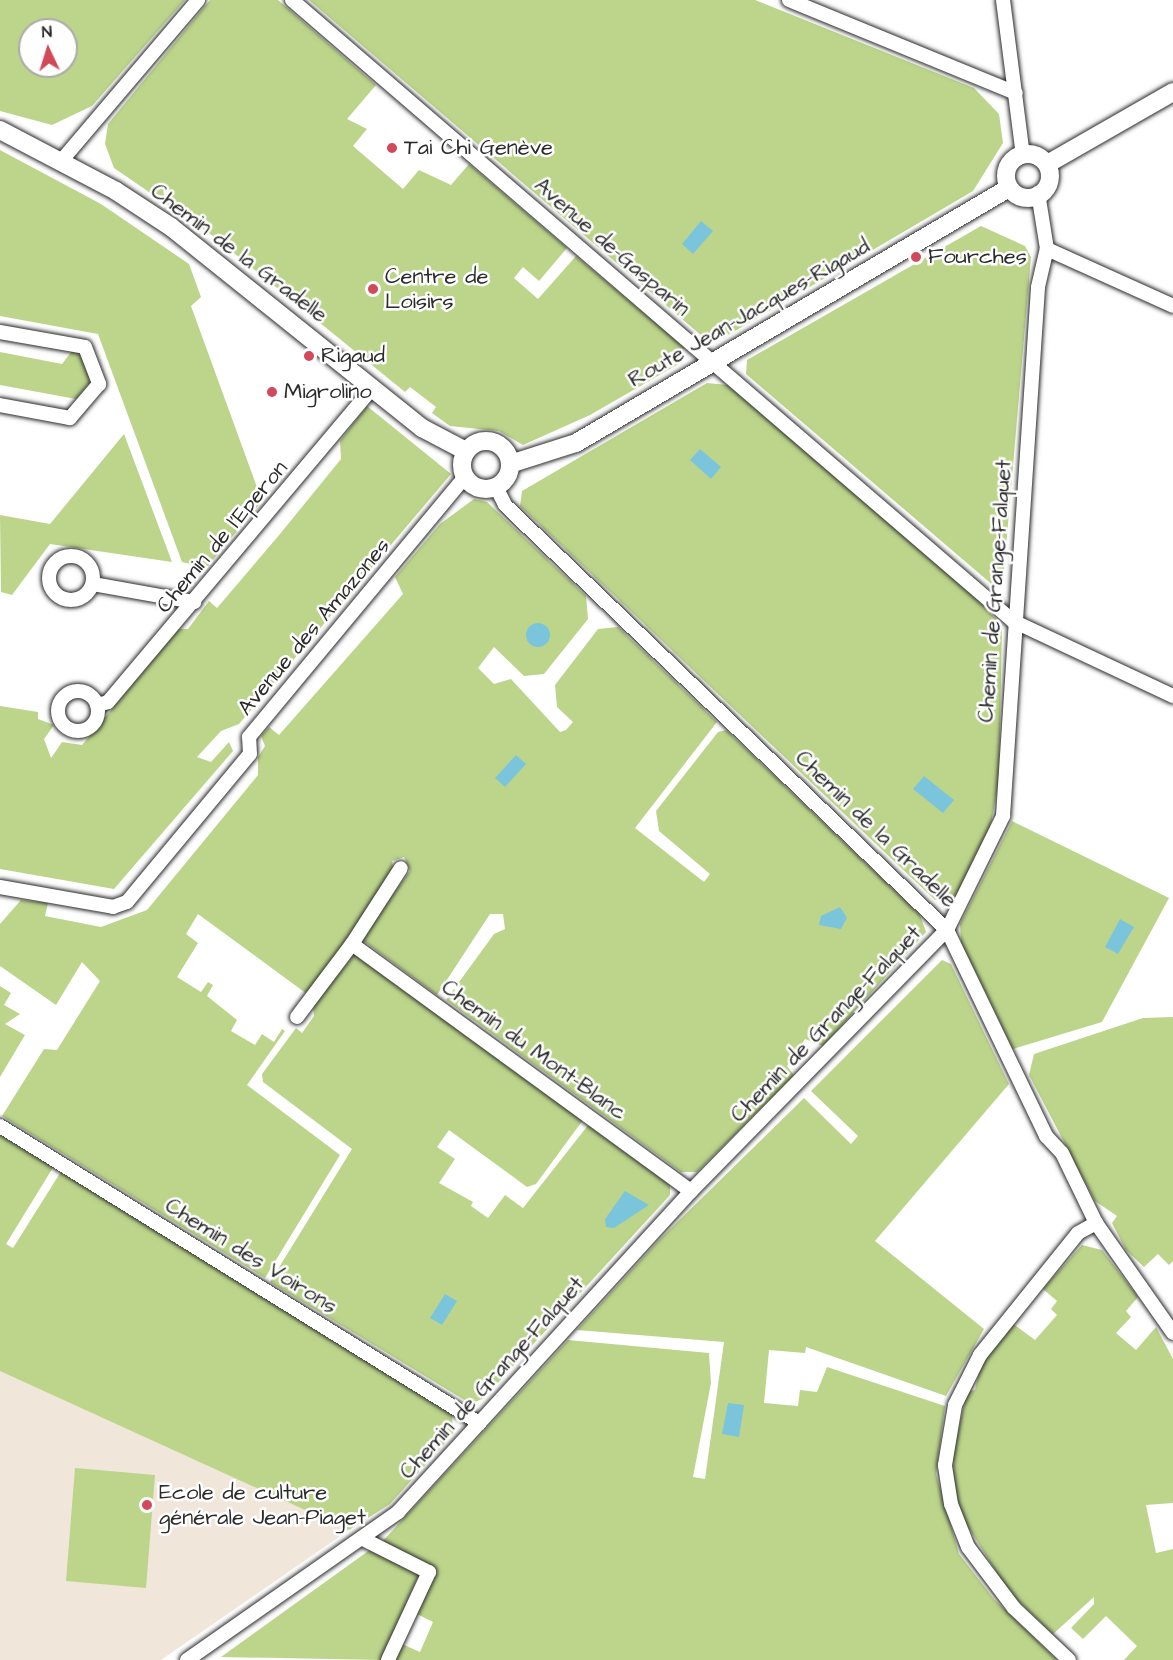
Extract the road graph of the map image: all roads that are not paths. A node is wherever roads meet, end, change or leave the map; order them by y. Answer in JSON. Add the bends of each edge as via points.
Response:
{"nodes":[{"id":1,"x":198,"y":0,"type":"edge"},
{"id":2,"x":292,"y":0,"type":"edge"},
{"id":3,"x":789,"y":0,"type":"edge"},
{"id":4,"x":1003,"y":0,"type":"edge"},
{"id":5,"x":1173,"y":92,"type":"edge"},
{"id":6,"x":1016,"y":93,"type":"junction"},
{"id":7,"x":0,"y":130,"type":"edge"},
{"id":8,"x":1023,"y":156,"type":"junction"},
{"id":9,"x":62,"y":160,"type":"junction"},
{"id":10,"x":1049,"y":163,"type":"junction"},
{"id":11,"x":1006,"y":189,"type":"junction"},
{"id":12,"x":1038,"y":193,"type":"junction"},
{"id":13,"x":1047,"y":249,"type":"junction"},
{"id":14,"x":1173,"y":306,"type":"edge"},
{"id":15,"x":0,"y":332,"type":"edge"},
{"id":16,"x":714,"y":361,"type":"junction"},
{"id":17,"x":372,"y":387,"type":"junction"},
{"id":18,"x":0,"y":405,"type":"edge"},
{"id":19,"x":466,"y":451,"type":"junction"},
{"id":20,"x":510,"y":464,"type":"junction"},
{"id":21,"x":465,"y":477,"type":"junction"},
{"id":22,"x":496,"y":487,"type":"junction"},
{"id":23,"x":93,"y":584,"type":"dead end"},
{"id":24,"x":194,"y":602,"type":"junction"},
{"id":25,"x":1013,"y":621,"type":"junction"},
{"id":26,"x":1173,"y":696,"type":"edge"},
{"id":27,"x":96,"y":705,"type":"dead end"},
{"id":28,"x":401,"y":868,"type":"dead end"},
{"id":29,"x":0,"y":887,"type":"edge"},
{"id":30,"x":947,"y":930,"type":"junction"},
{"id":31,"x":352,"y":944,"type":"junction"},
{"id":32,"x":297,"y":1017,"type":"dead end"},
{"id":33,"x":0,"y":1126,"type":"edge"},
{"id":34,"x":691,"y":1191,"type":"junction"},
{"id":35,"x":1096,"y":1223,"type":"junction"},
{"id":36,"x":1173,"y":1332,"type":"edge"},
{"id":37,"x":479,"y":1423,"type":"junction"},
{"id":38,"x":363,"y":1539,"type":"junction"},
{"id":39,"x":187,"y":1660,"type":"edge"},
{"id":40,"x":388,"y":1660,"type":"edge"},
{"id":41,"x":1069,"y":1660,"type":"edge"}],
"edges":[{"from":1,"to":9,"type":"street"},
{"from":2,"to":16,"type":"street","name":"Avenue de-Gasparin"},
{"from":3,"to":6,"type":"street"},
{"from":4,"to":6,"type":"street"},
{"from":5,"to":10,"type":"street"},
{"from":6,"to":8,"type":"street"},
{"from":7,"to":9,"type":"street","name":"Chemin de la Gradelle"},
{"from":8,"to":10,"type":"street","via":[[1036,154]]},
{"from":8,"to":11,"type":"street","via":[[1007,170]]},
{"from":9,"to":17,"type":"street","name":"Chemin de la Gradelle","via":[[171,227]]},
{"from":10,"to":12,"type":"street","via":[[1050,179]]},
{"from":11,"to":12,"type":"street","via":[[1020,197]]},
{"from":11,"to":16,"type":"street","name":"Route Jean-Jacques-Rigaud"},
{"from":12,"to":13,"type":"street","name":"Chemin de Grange-Falquet"},
{"from":13,"to":14,"type":"street"},
{"from":13,"to":25,"type":"street","name":"Chemin de Grange-Falquet","via":[[1038,287]]},
{"from":15,"to":18,"type":"street","via":[[85,347],[99,384],[70,418]]},
{"from":16,"to":20,"type":"street","name":"Route Jean-Jacques-Rigaud","via":[[576,443]]},
{"from":16,"to":25,"type":"street","name":"Avenue de-Gasparin"},
{"from":17,"to":19,"type":"street","name":"Chemin de la Gradelle","via":[[423,428]]},
{"from":17,"to":24,"type":"street","name":"Chemin de l'Eperon"},
{"from":19,"to":20,"type":"street","via":[[478,442],[493,442],[505,450]]},
{"from":19,"to":21,"type":"street"},
{"from":20,"to":22,"type":"street"},
{"from":21,"to":22,"type":"street","via":[[482,488]]},
{"from":21,"to":29,"type":"street","name":"Avenue des Amazones","via":[[249,737],[250,754],[126,902],[113,907]]},
{"from":22,"to":30,"type":"street","name":"Chemin de la Gradelle","via":[[505,505]]},
{"from":23,"to":24,"type":"street"},
{"from":24,"to":27,"type":"street","name":"Chemin de l'Eperon","via":[[108,702]]},
{"from":25,"to":26,"type":"street","name":"Avenue de-Gasparin"},
{"from":25,"to":30,"type":"street","name":"Chemin de Grange-Falquet","via":[[1004,816]]},
{"from":28,"to":31,"type":"street"},
{"from":30,"to":34,"type":"street","name":"Chemin de Grange-Falquet"},
{"from":30,"to":35,"type":"street","name":"Chemin de la Gradelle","via":[[1046,1136],[1062,1154]]},
{"from":31,"to":32,"type":"street"},
{"from":31,"to":34,"type":"street","name":"Chemin du Mont-Blanc"},
{"from":33,"to":37,"type":"street","name":"Chemin des Voirons"},
{"from":34,"to":37,"type":"street","name":"Chemin de Grange-Falquet"},
{"from":35,"to":36,"type":"street","name":"Chemin de la Gradelle"},
{"from":35,"to":41,"type":"street","via":[[1078,1233],[980,1355],[955,1406],[946,1455],[948,1493],[968,1547],[1014,1608]]},
{"from":37,"to":38,"type":"street","name":"Chemin de Grange-Falquet","via":[[415,1496]]},
{"from":38,"to":39,"type":"street","name":"Chemin de Grange-Falquet"},
{"from":38,"to":40,"type":"street","via":[[429,1572]]}]}
